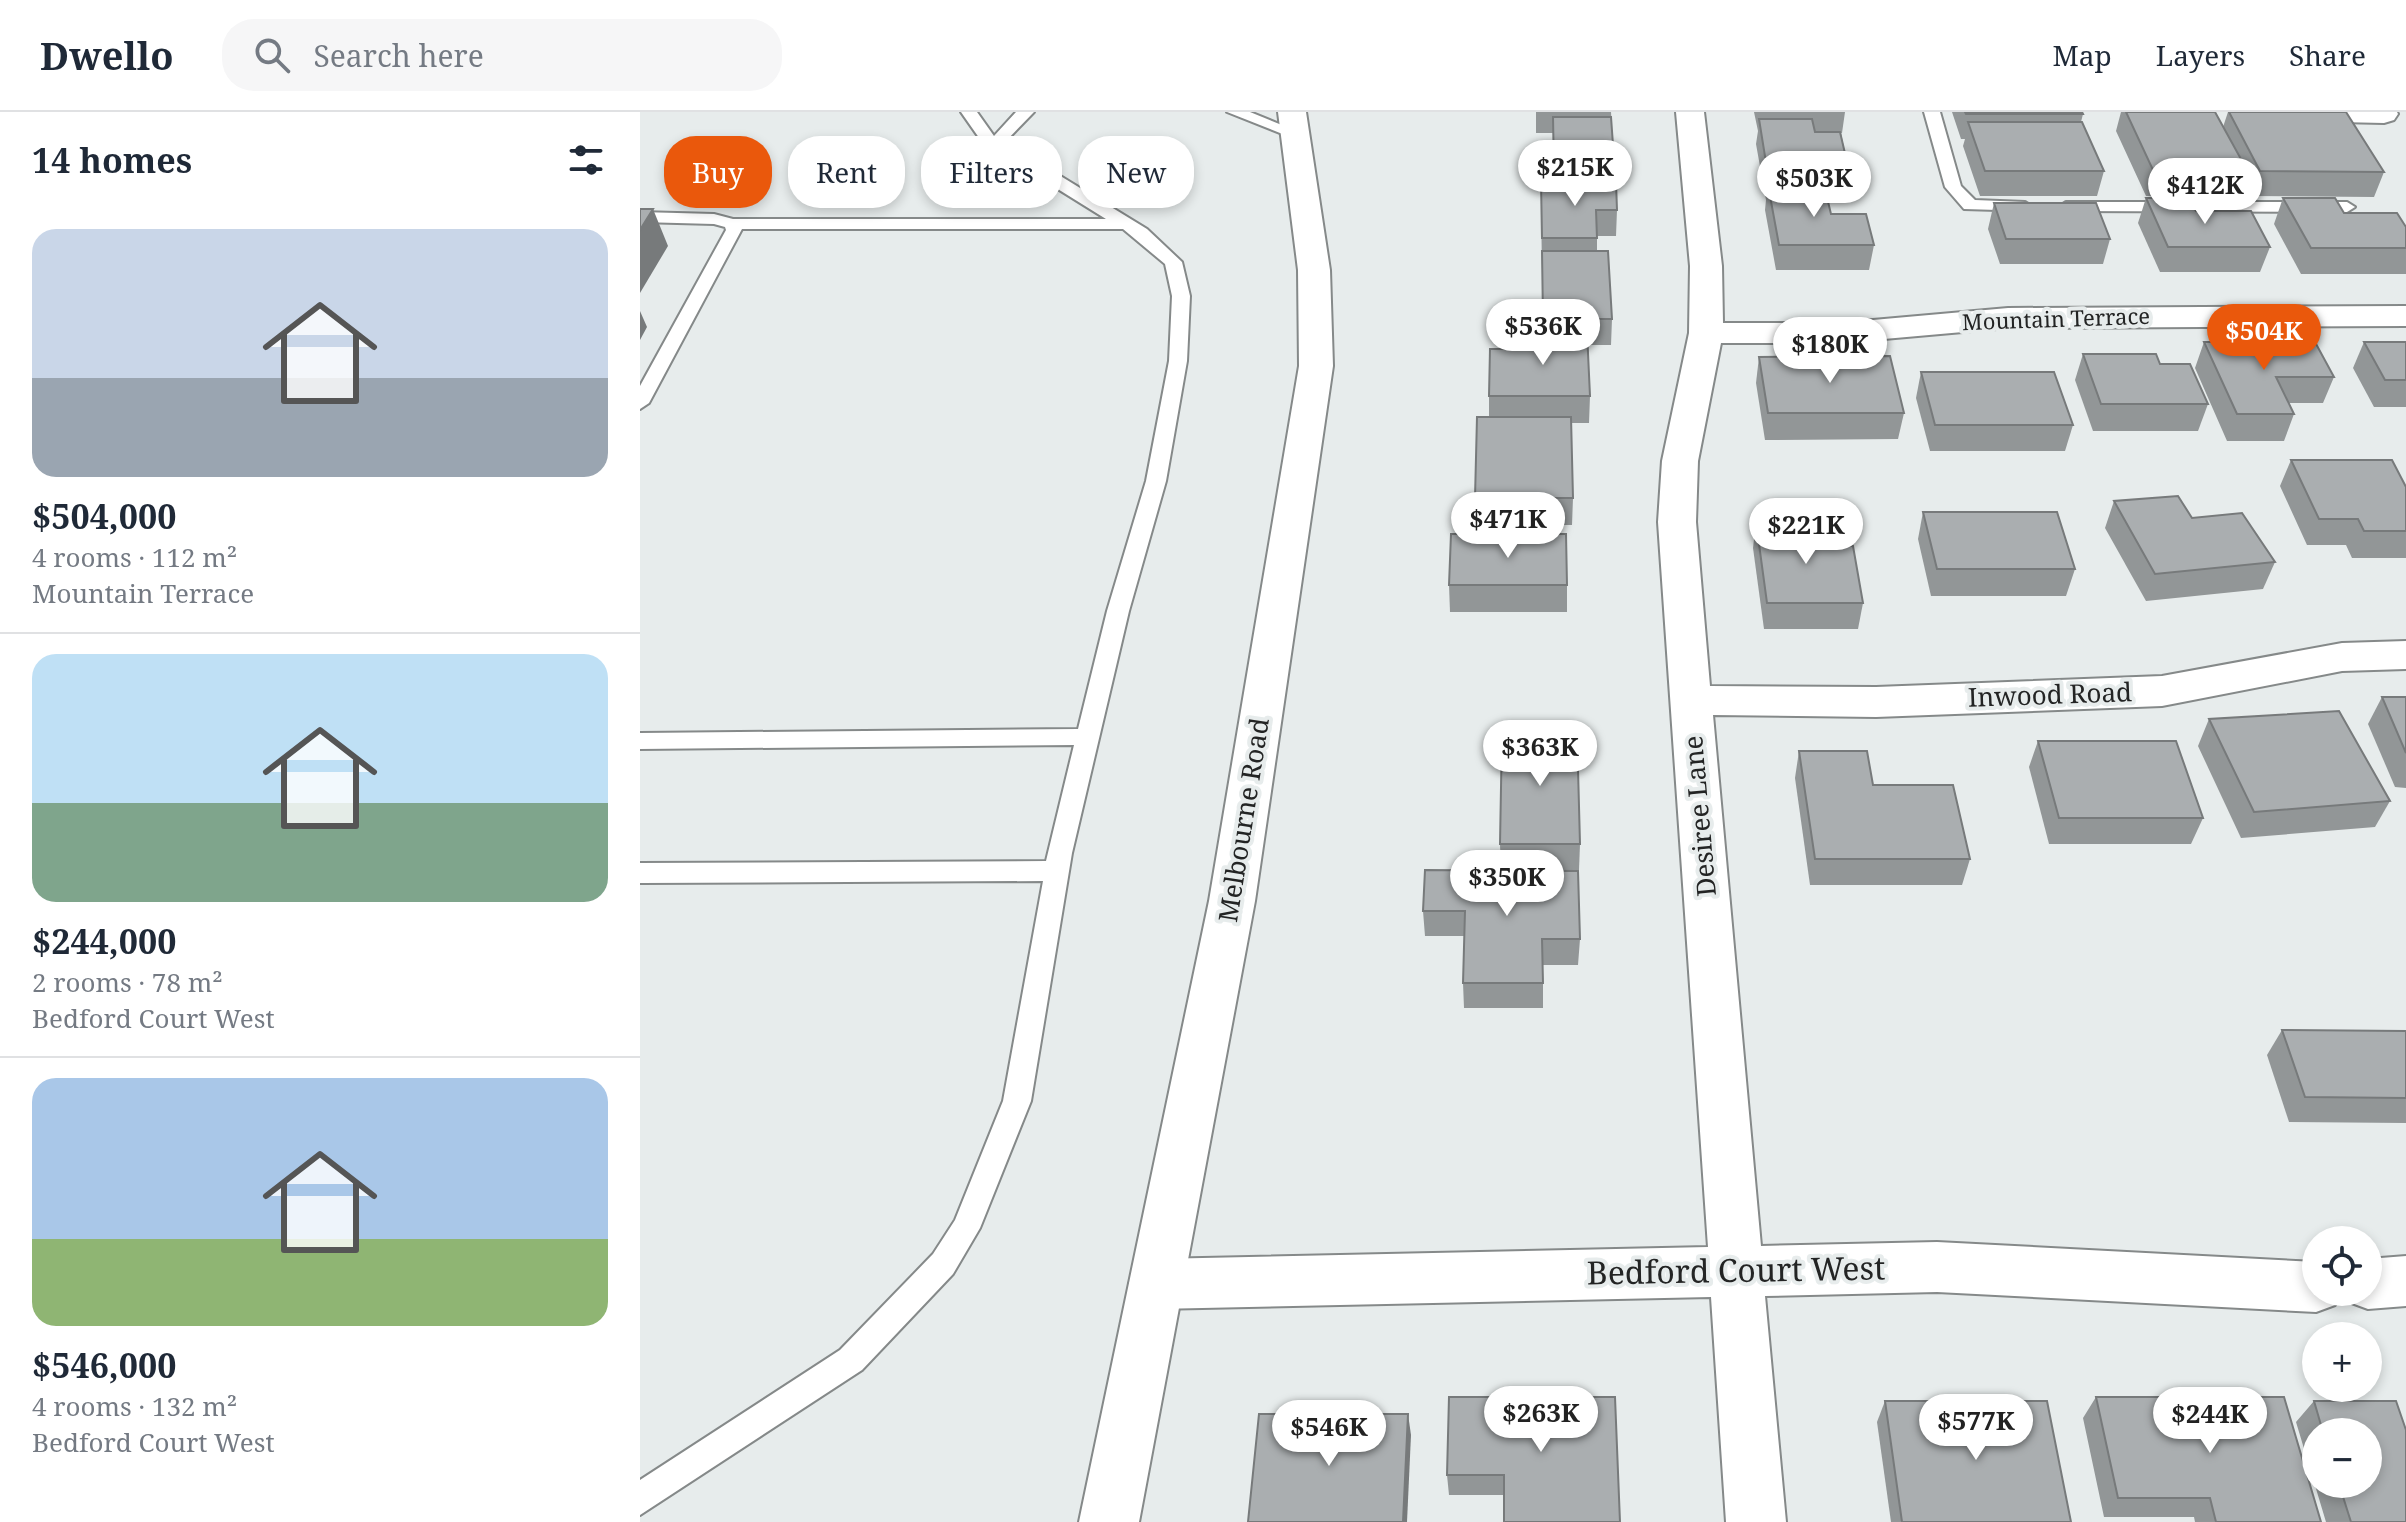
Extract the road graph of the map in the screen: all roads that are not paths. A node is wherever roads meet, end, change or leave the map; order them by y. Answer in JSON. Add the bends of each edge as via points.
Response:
{"nodes":[{"id":1,"x":969,"y":112,"type":"edge"},
{"id":2,"x":1026,"y":112,"type":"edge"},
{"id":3,"x":1235,"y":112,"type":"edge"},
{"id":4,"x":1690,"y":112,"type":"edge"},
{"id":5,"x":1932,"y":112,"type":"edge"},
{"id":6,"x":2293,"y":112,"type":"edge"},
{"id":7,"x":2384,"y":113,"type":"edge"},
{"id":8,"x":1294,"y":123,"type":"edge"},
{"id":9,"x":986,"y":136,"type":"edge"},
{"id":10,"x":1001,"y":136,"type":"edge"},
{"id":11,"x":1062,"y":184,"type":"edge"},
{"id":12,"x":2347,"y":207,"type":"dead end"},
{"id":13,"x":640,"y":217,"type":"edge"},
{"id":14,"x":733,"y":224,"type":"junction"},
{"id":15,"x":1128,"y":224,"type":"junction"},
{"id":16,"x":2406,"y":316,"type":"edge"},
{"id":17,"x":1706,"y":333,"type":"junction"},
{"id":18,"x":640,"y":403,"type":"edge"},
{"id":19,"x":2406,"y":655,"type":"edge"},
{"id":20,"x":1690,"y":700,"type":"junction"},
{"id":21,"x":1087,"y":737,"type":"junction"},
{"id":22,"x":640,"y":741,"type":"edge"},
{"id":23,"x":1057,"y":871,"type":"junction"},
{"id":24,"x":640,"y":873,"type":"edge"},
{"id":25,"x":1737,"y":1270,"type":"junction"},
{"id":26,"x":2406,"y":1281,"type":"edge"},
{"id":27,"x":2382,"y":1283,"type":"edge"},
{"id":28,"x":1156,"y":1284,"type":"junction"},
{"id":29,"x":2302,"y":1286,"type":"edge"},
{"id":30,"x":640,"y":1499,"type":"edge"},
{"id":31,"x":1109,"y":1522,"type":"edge"},
{"id":32,"x":1756,"y":1522,"type":"edge"}],
"edges":[{"from":1,"to":9,"type":"lane"},
{"from":2,"to":10,"type":"lane"},
{"from":3,"to":8,"type":"lane"},
{"from":4,"to":17,"type":"street","name":"Desiree Lane","via":[[1706,266]]},
{"from":5,"to":12,"type":"lane","via":[[1953,187],[1970,205]]},
{"from":6,"to":7,"type":"street"},
{"from":8,"to":28,"type":"street","name":"Melbourne Road","via":[[1318,308],[1316,366],[1232,901]]},
{"from":11,"to":15,"type":"lane"},
{"from":13,"to":14,"type":"lane"},
{"from":14,"to":15,"type":"lane"},
{"from":14,"to":18,"type":"lane","via":[[732,238]]},
{"from":15,"to":21,"type":"lane","via":[[1173,262],[1181,296],[1178,361],[1156,481]]},
{"from":16,"to":17,"type":"street","name":"Mountain Terrace","via":[[2008,318],[1839,333]]},
{"from":17,"to":20,"type":"street","name":"Desiree Lane","via":[[1680,461]]},
{"from":19,"to":20,"type":"street","name":"Inwood Road","via":[[2342,657],[2162,691],[1876,702]]},
{"from":20,"to":25,"type":"street","name":"Desiree Lane"},
{"from":21,"to":22,"type":"lane"},
{"from":21,"to":23,"type":"lane"},
{"from":23,"to":24,"type":"lane"},
{"from":23,"to":30,"type":"lane","via":[[1017,1101],[966,1228],[943,1264],[851,1360]]},
{"from":25,"to":28,"type":"street","name":"Bedford Court West"},
{"from":25,"to":29,"type":"street","name":"Bedford Court West","via":[[1937,1267]]},
{"from":25,"to":32,"type":"street","name":"Desiree Lane"},
{"from":26,"to":27,"type":"street"},
{"from":28,"to":31,"type":"street","name":"Melbourne Road"}]}
